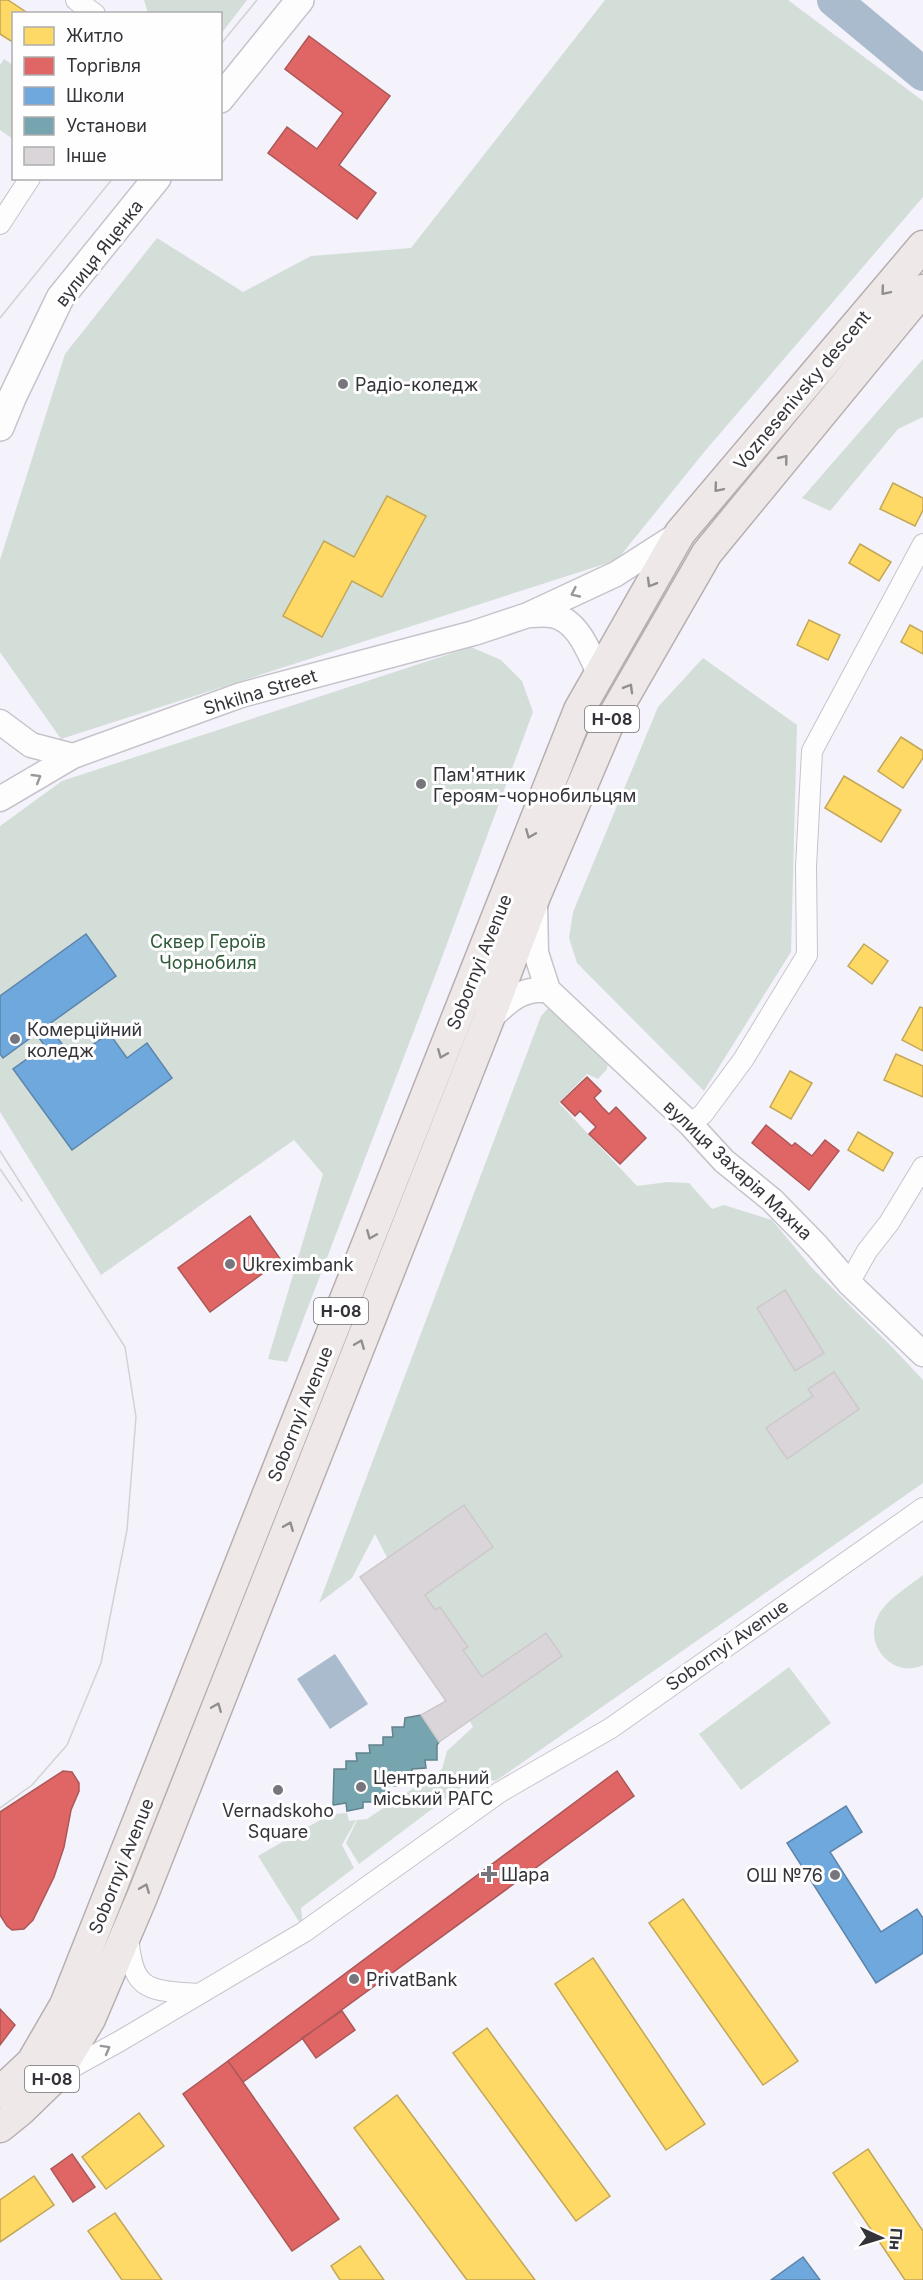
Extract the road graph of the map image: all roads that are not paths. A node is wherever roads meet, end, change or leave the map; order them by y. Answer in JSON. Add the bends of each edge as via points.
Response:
{"nodes":[{"id":1,"x":76,"y":0,"type":"edge"},
{"id":2,"x":300,"y":0,"type":"edge"},
{"id":3,"x":92,"y":12,"type":"edge"},
{"id":4,"x":222,"y":97,"type":"edge"},
{"id":5,"x":29,"y":180,"type":"edge"},
{"id":6,"x":155,"y":180,"type":"edge"},
{"id":7,"x":0,"y":224,"type":"edge"},
{"id":8,"x":923,"y":246,"type":"edge"},
{"id":9,"x":923,"y":290,"type":"edge"},
{"id":10,"x":0,"y":427,"type":"edge"},
{"id":11,"x":680,"y":532,"type":"junction"},
{"id":12,"x":923,"y":544,"type":"edge"},
{"id":13,"x":707,"y":553,"type":"joint"},
{"id":14,"x":528,"y":615,"type":"junction"},
{"id":15,"x":599,"y":673,"type":"junction"},
{"id":16,"x":0,"y":722,"type":"edge"},
{"id":17,"x":73,"y":756,"type":"junction"},
{"id":18,"x":0,"y":800,"type":"edge"},
{"id":19,"x":536,"y":894,"type":"junction"},
{"id":20,"x":548,"y":990,"type":"junction"},
{"id":21,"x":488,"y":1021,"type":"junction"},
{"id":22,"x":690,"y":1124,"type":"junction"},
{"id":23,"x":923,"y":1167,"type":"edge"},
{"id":24,"x":849,"y":1283,"type":"junction"},
{"id":25,"x":923,"y":1354,"type":"edge"},
{"id":26,"x":923,"y":1508,"type":"edge"},
{"id":27,"x":128,"y":1930,"type":"junction"},
{"id":28,"x":197,"y":1994,"type":"junction"},
{"id":29,"x":55,"y":2077,"type":"junction"},
{"id":30,"x":0,"y":2092,"type":"edge"},
{"id":31,"x":0,"y":2127,"type":"edge"}],
"edges":[{"from":1,"to":3,"type":"street"},
{"from":2,"to":4,"type":"main road"},
{"from":5,"to":7,"type":"street"},
{"from":6,"to":10,"type":"main road","name":"вулиця Яценка","via":[[60,298]]},
{"from":8,"to":11,"type":"main road","name":"Voznesenivsky descent","number":"Н-08","one_way":true},
{"from":13,"to":9,"type":"main road","name":"Voznesenivsky descent","number":"Н-08","one_way":true},
{"from":11,"to":14,"type":"street","name":"Shkilna Street","one_way":true,"via":[[616,574]]},
{"from":11,"to":15,"type":"main road","name":"Sobornyi Avenue","number":"Н-08","one_way":true},
{"from":12,"to":22,"type":"street","via":[[812,751],[806,867],[807,955],[743,1060],[703,1114]]},
{"from":19,"to":13,"type":"main road","name":"Sobornyi Avenue","number":"Н-08","one_way":true,"via":[[608,725]]},
{"from":14,"to":15,"type":"street","name":"Shkilna Street","via":[[553,615],[572,626]]},
{"from":14,"to":17,"type":"street","name":"Shkilna Street","via":[[241,695]]},
{"from":15,"to":30,"type":"main road","name":"Sobornyi Avenue","number":"Н-08","one_way":true,"via":[[579,710],[66,2005],[33,2062]]},
{"from":16,"to":17,"type":"street","via":[[31,745]]},
{"from":18,"to":17,"type":"street","name":"Shkilna Street","one_way":true},
{"from":19,"to":20,"type":"street","via":[[536,953]]},
{"from":19,"to":21,"type":"main road","name":"Sobornyi Avenue","number":"Н-08"},
{"from":20,"to":21,"type":"street","via":[[527,990]]},
{"from":20,"to":22,"type":"street","name":"вулиця Захарія Махна"},
{"from":27,"to":21,"type":"main road","name":"Sobornyi Avenue","number":"Н-08","one_way":true},
{"from":22,"to":24,"type":"street","name":"вулиця Захарія Махна","via":[[724,1161],[810,1238]]},
{"from":23,"to":24,"type":"street"},
{"from":24,"to":25,"type":"street","name":"вулиця Захарія Махна"},
{"from":26,"to":28,"type":"street","name":"Sobornyi Avenue","via":[[611,1728],[500,1792],[304,1932]]},
{"from":27,"to":28,"type":"street","name":"Sobornyi Avenue","via":[[130,1958],[142,1983],[158,1991]]},
{"from":27,"to":29,"type":"main road","name":"Sobornyi Avenue","number":"Н-08","via":[[90,2019]]},
{"from":29,"to":28,"type":"street","name":"Sobornyi Avenue","one_way":true},
{"from":29,"to":31,"type":"main road","name":"Sobornyi Avenue","number":"Н-08"}]}
